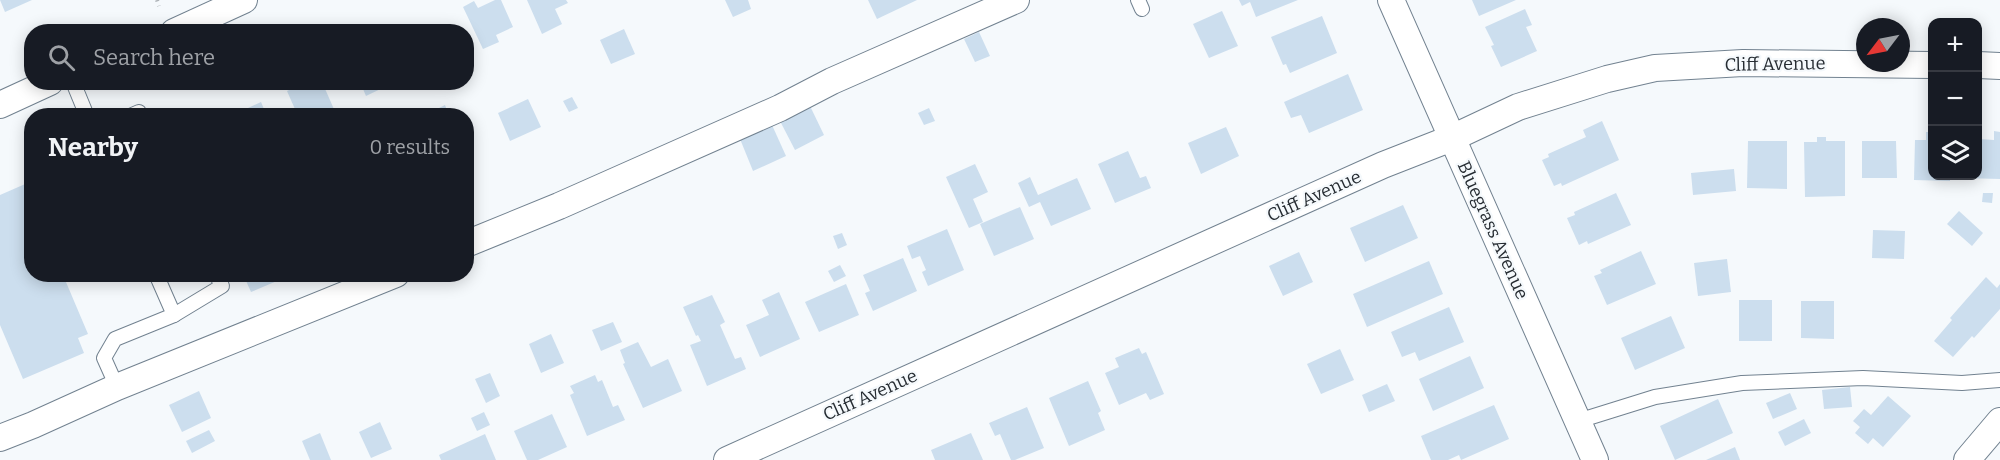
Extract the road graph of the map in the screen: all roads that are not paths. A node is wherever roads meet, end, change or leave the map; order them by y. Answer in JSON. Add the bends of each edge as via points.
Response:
{"nodes":[{"id":1,"x":244,"y":0,"type":"edge"},
{"id":2,"x":1016,"y":0,"type":"edge"},
{"id":3,"x":1391,"y":0,"type":"edge"},
{"id":4,"x":192,"y":24,"type":"edge"},
{"id":5,"x":1928,"y":65,"type":"edge"},
{"id":6,"x":1982,"y":65,"type":"edge"},
{"id":7,"x":2000,"y":66,"type":"edge"},
{"id":8,"x":33,"y":90,"type":"edge"},
{"id":9,"x":76,"y":90,"type":"edge"},
{"id":10,"x":0,"y":105,"type":"edge"},
{"id":11,"x":84,"y":108,"type":"edge"},
{"id":12,"x":1452,"y":138,"type":"junction"},
{"id":13,"x":474,"y":241,"type":"edge"},
{"id":14,"x":160,"y":282,"type":"edge"},
{"id":15,"x":220,"y":282,"type":"edge"},
{"id":16,"x":376,"y":282,"type":"edge"},
{"id":17,"x":174,"y":315,"type":"junction"},
{"id":18,"x":2000,"y":380,"type":"edge"},
{"id":19,"x":117,"y":387,"type":"junction"},
{"id":20,"x":1578,"y":421,"type":"junction"},
{"id":21,"x":2000,"y":421,"type":"edge"},
{"id":22,"x":0,"y":438,"type":"edge"},
{"id":23,"x":727,"y":460,"type":"edge"},
{"id":24,"x":1596,"y":460,"type":"edge"},
{"id":25,"x":1966,"y":460,"type":"edge"}],
"edges":[{"from":1,"to":4,"type":"street"},
{"from":2,"to":13,"type":"street"},
{"from":3,"to":12,"type":"street","name":"Bluegrass Avenue"},
{"from":5,"to":12,"type":"street","name":"Cliff Avenue","via":[[1743,63],[1655,68],[1518,107]]},
{"from":6,"to":7,"type":"street"},
{"from":8,"to":10,"type":"street"},
{"from":9,"to":11,"type":"lane"},
{"from":12,"to":20,"type":"street","name":"Bluegrass Avenue"},
{"from":12,"to":23,"type":"street","name":"Cliff Avenue","via":[[1383,165]]},
{"from":14,"to":17,"type":"lane"},
{"from":15,"to":17,"type":"lane","via":[[222,286]]},
{"from":16,"to":19,"type":"street"},
{"from":17,"to":19,"type":"lane","via":[[115,339],[104,358]]},
{"from":18,"to":20,"type":"lane","via":[[1962,383],[1863,378],[1742,383],[1655,397]]},
{"from":19,"to":22,"type":"street"},
{"from":20,"to":24,"type":"street","name":"Bluegrass Avenue"},
{"from":21,"to":25,"type":"street"}]}
